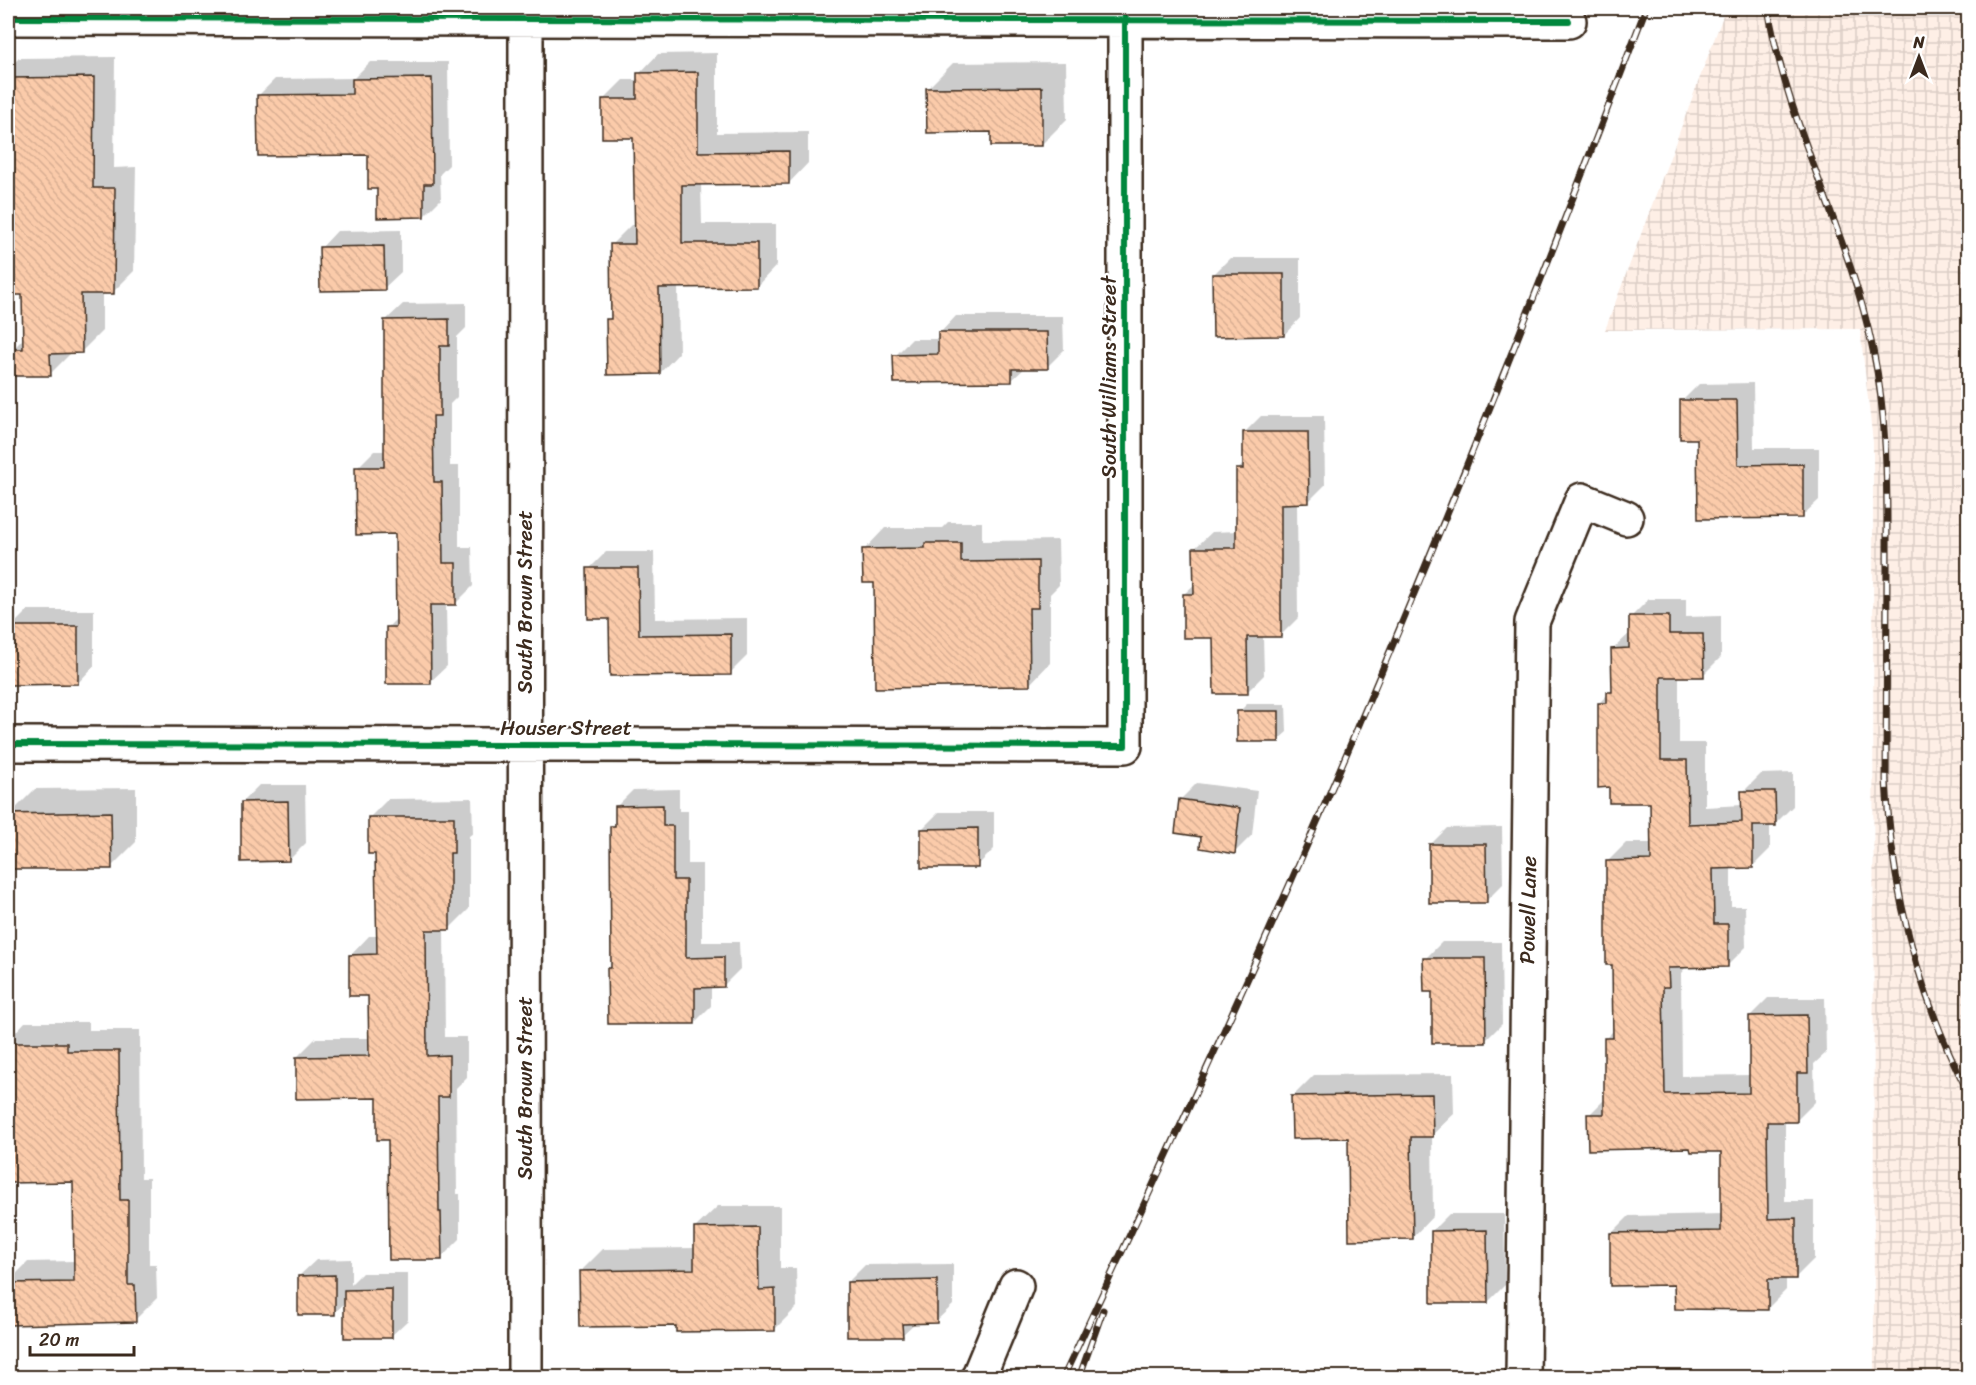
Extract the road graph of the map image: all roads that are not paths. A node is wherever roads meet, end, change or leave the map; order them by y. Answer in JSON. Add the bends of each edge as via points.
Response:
{"nodes":[{"id":1,"x":526,"y":13,"type":"edge"},
{"id":2,"x":1125,"y":14,"type":"edge"},
{"id":3,"x":8,"y":18,"type":"edge"},
{"id":4,"x":1569,"y":21,"type":"dead end"},
{"id":5,"x":1626,"y":518,"type":"dead end"},
{"id":6,"x":8,"y":744,"type":"edge"},
{"id":7,"x":525,"y":745,"type":"junction"},
{"id":8,"x":1125,"y":746,"type":"joint"},
{"id":9,"x":1016,"y":1286,"type":"dead end"},
{"id":10,"x":525,"y":1377,"type":"edge"},
{"id":11,"x":978,"y":1377,"type":"edge"},
{"id":12,"x":1523,"y":1377,"type":"edge"}],
"edges":[{"from":1,"to":2,"type":"street"},
{"from":1,"to":3,"type":"street"},
{"from":1,"to":7,"type":"street","name":"South Brown Street"},
{"from":2,"to":4,"type":"street"},
{"from":2,"to":8,"type":"street","name":"South Williams Street"},
{"from":5,"to":12,"type":"street","name":"Powell Lane","via":[[1582,500],[1532,622]]},
{"from":6,"to":7,"type":"street","name":"Houser Street"},
{"from":7,"to":8,"type":"street","name":"Houser Street"},
{"from":7,"to":10,"type":"street","name":"South Brown Street"},
{"from":9,"to":11,"type":"street"}]}
